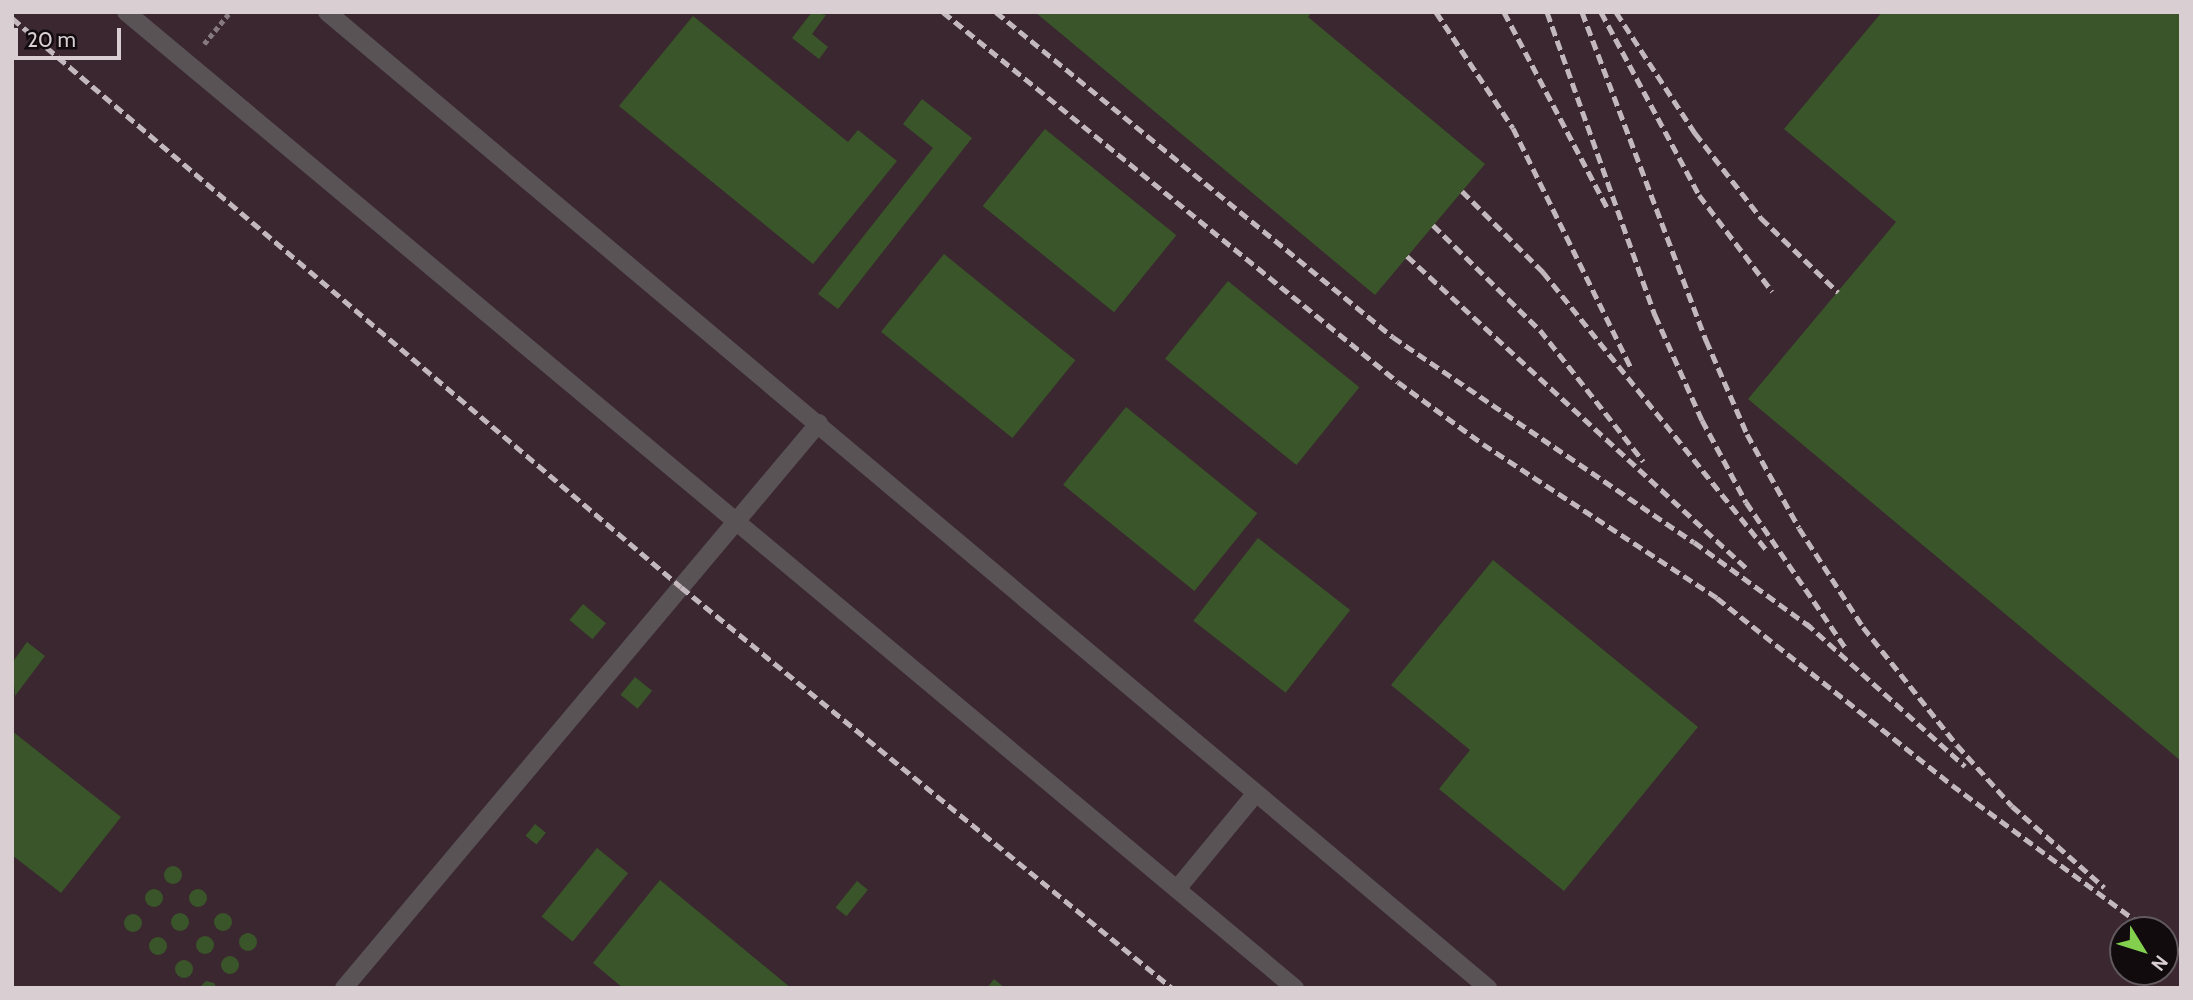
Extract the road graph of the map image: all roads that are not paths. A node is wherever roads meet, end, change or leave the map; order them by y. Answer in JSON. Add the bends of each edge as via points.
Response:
{"nodes":[{"id":1,"x":126,"y":12,"type":"edge"},
{"id":2,"x":327,"y":12,"type":"edge"},
{"id":3,"x":819,"y":423,"type":"junction"},
{"id":4,"x":736,"y":521,"type":"junction"},
{"id":5,"x":1256,"y":793,"type":"junction"},
{"id":6,"x":1177,"y":889,"type":"junction"},
{"id":7,"x":344,"y":988,"type":"edge"},
{"id":8,"x":1295,"y":988,"type":"edge"},
{"id":9,"x":1488,"y":988,"type":"edge"}],
"edges":[{"from":1,"to":4,"type":"lane"},
{"from":2,"to":3,"type":"lane"},
{"from":3,"to":4,"type":"lane"},
{"from":3,"to":5,"type":"lane"},
{"from":4,"to":6,"type":"lane"},
{"from":4,"to":7,"type":"lane"},
{"from":5,"to":6,"type":"lane"},
{"from":5,"to":9,"type":"lane"},
{"from":6,"to":8,"type":"lane"}]}
